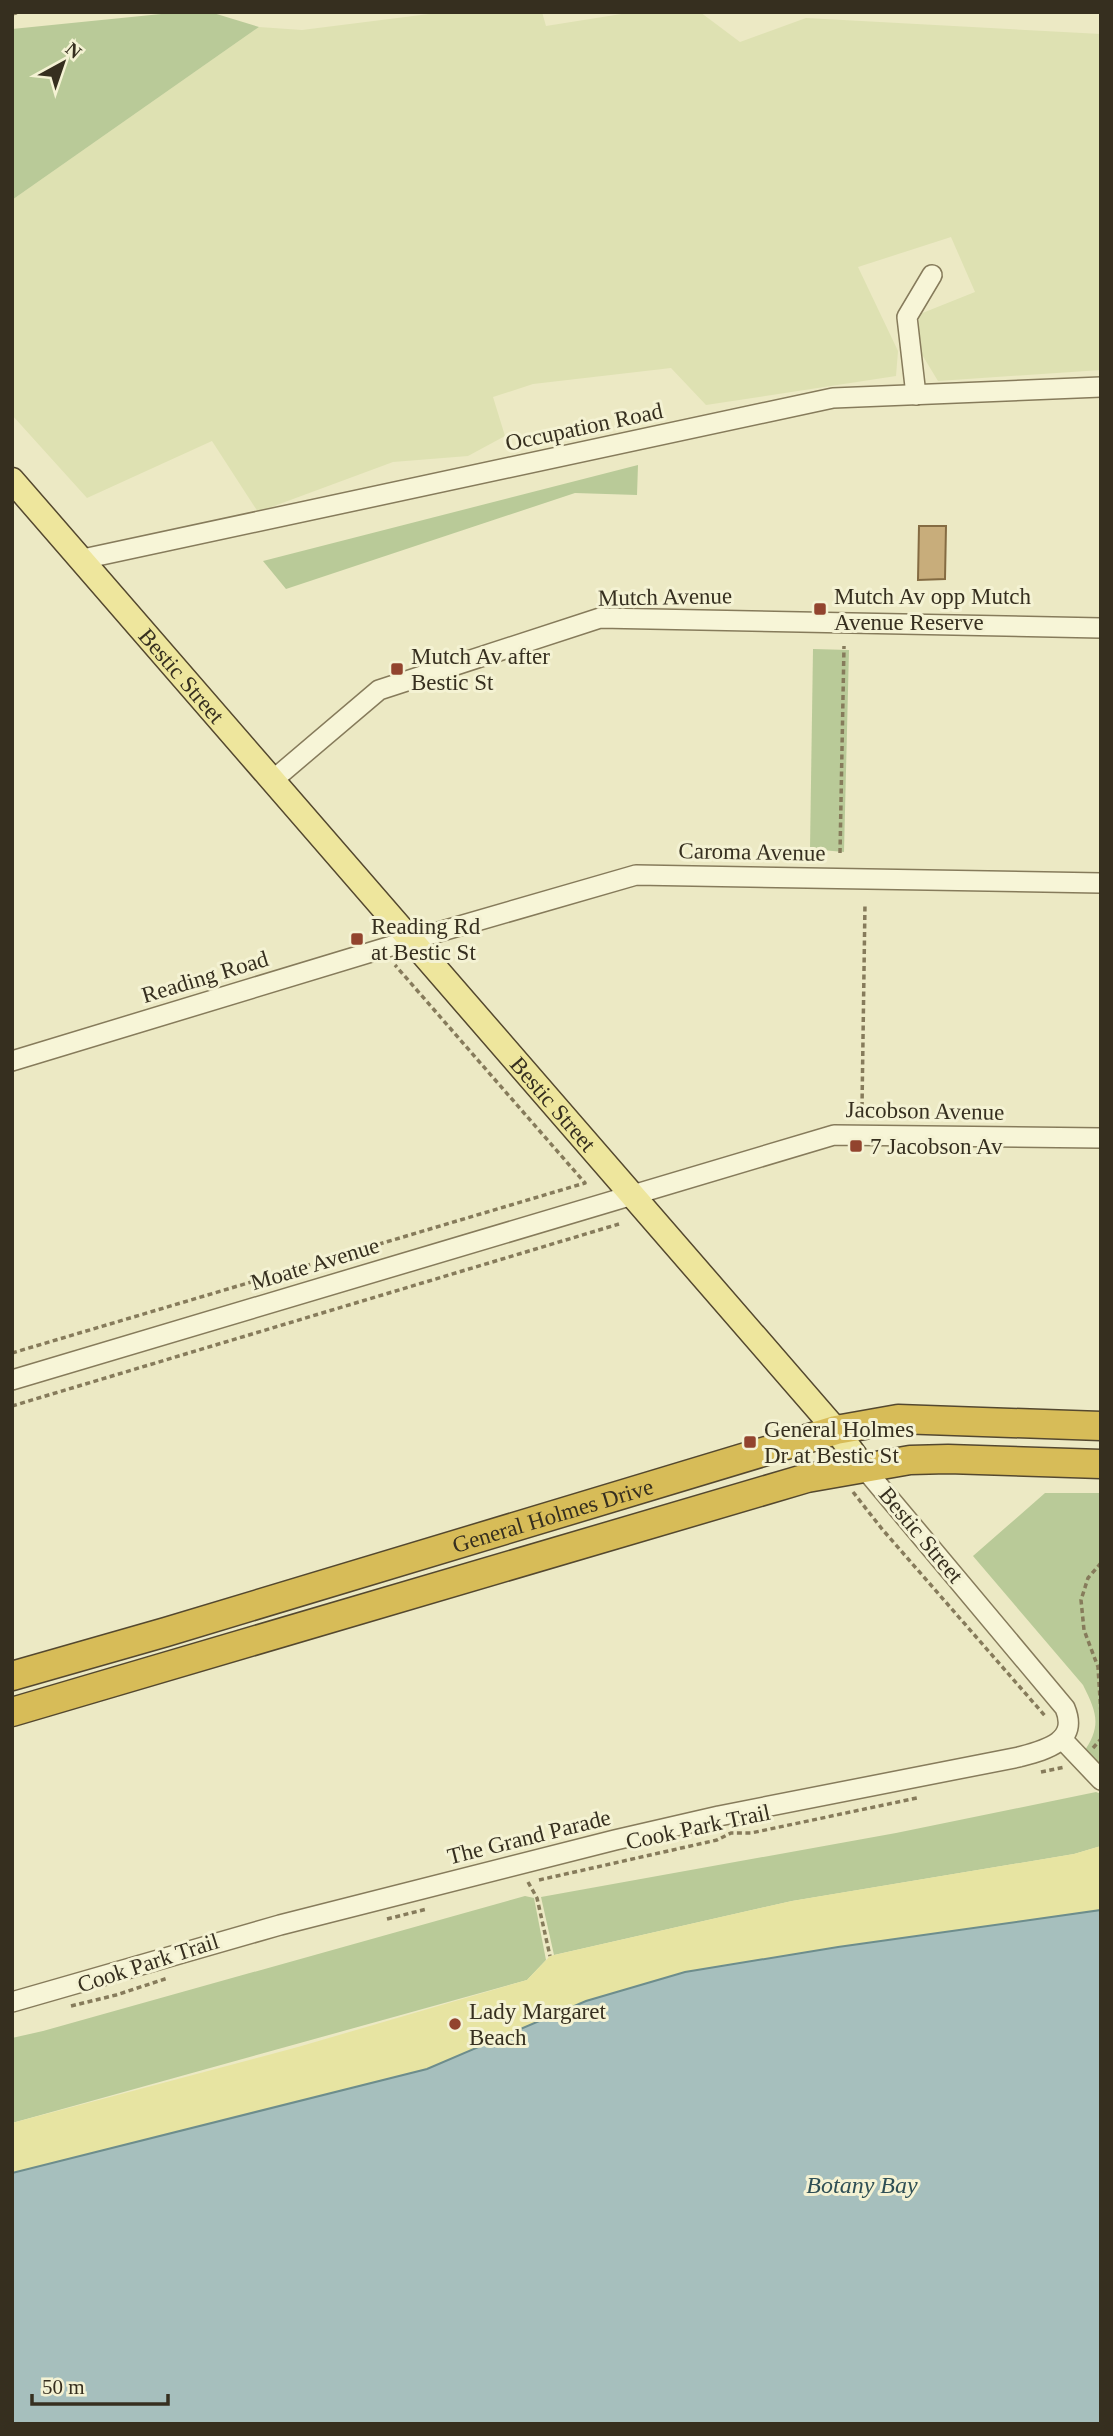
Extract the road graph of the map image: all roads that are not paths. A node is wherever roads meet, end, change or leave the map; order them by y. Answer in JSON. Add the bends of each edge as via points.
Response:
{"nodes":[{"id":1,"x":932,"y":275,"type":"dead end"},
{"id":2,"x":1101,"y":387,"type":"edge"},
{"id":3,"x":916,"y":395,"type":"junction"},
{"id":4,"x":12,"y":480,"type":"edge"},
{"id":5,"x":83,"y":559,"type":"junction"},
{"id":6,"x":1101,"y":628,"type":"edge"},
{"id":7,"x":272,"y":780,"type":"junction"},
{"id":8,"x":1101,"y":883,"type":"edge"},
{"id":9,"x":411,"y":940,"type":"junction"},
{"id":10,"x":12,"y":1061,"type":"edge"},
{"id":11,"x":1101,"y":1138,"type":"edge"},
{"id":12,"x":632,"y":1195,"type":"junction"},
{"id":13,"x":12,"y":1380,"type":"edge"},
{"id":14,"x":1101,"y":1426,"type":"edge"},
{"id":15,"x":836,"y":1430,"type":"junction"},
{"id":16,"x":1101,"y":1464,"type":"edge"},
{"id":17,"x":858,"y":1479,"type":"junction"},
{"id":18,"x":12,"y":1676,"type":"edge"},
{"id":19,"x":12,"y":1712,"type":"edge"},
{"id":20,"x":1062,"y":1740,"type":"junction"},
{"id":21,"x":1101,"y":1780,"type":"edge"},
{"id":22,"x":12,"y":2003,"type":"edge"}],
"edges":[{"from":1,"to":3,"type":"street","via":[[907,317]]},
{"from":2,"to":3,"type":"street","name":"Occupation Road"},
{"from":3,"to":5,"type":"street","name":"Occupation Road","via":[[833,398]]},
{"from":4,"to":5,"type":"main road","name":"Bestic Street"},
{"from":5,"to":7,"type":"main road","name":"Bestic Street"},
{"from":6,"to":7,"type":"street","name":"Mutch Avenue","via":[[600,618],[379,690]]},
{"from":7,"to":9,"type":"main road","name":"Bestic Street"},
{"from":8,"to":9,"type":"street","name":"Caroma Avenue","via":[[636,875]]},
{"from":9,"to":10,"type":"street","name":"Reading Road"},
{"from":9,"to":12,"type":"main road","name":"Bestic Street"},
{"from":11,"to":12,"type":"street","name":"Jacobson Avenue","via":[[834,1135]]},
{"from":12,"to":13,"type":"street","name":"Moate Avenue"},
{"from":12,"to":15,"type":"main road","name":"Bestic Street"},
{"from":14,"to":15,"type":"highway","name":"General Holmes Drive","via":[[898,1419]]},
{"from":15,"to":17,"type":"main road","name":"Bestic Street"},
{"from":15,"to":18,"type":"highway","name":"General Holmes Drive"},
{"from":16,"to":17,"type":"highway","name":"General Holmes Drive","via":[[910,1460]]},
{"from":17,"to":19,"type":"highway","name":"General Holmes Drive","via":[[786,1483]]},
{"from":17,"to":20,"type":"street","name":"Bestic Street","via":[[1065,1708],[1069,1723]]},
{"from":20,"to":21,"type":"street"},
{"from":20,"to":22,"type":"street","name":"The Grand Parade","via":[[1020,1756],[719,1816],[542,1858],[280,1925]]}]}
